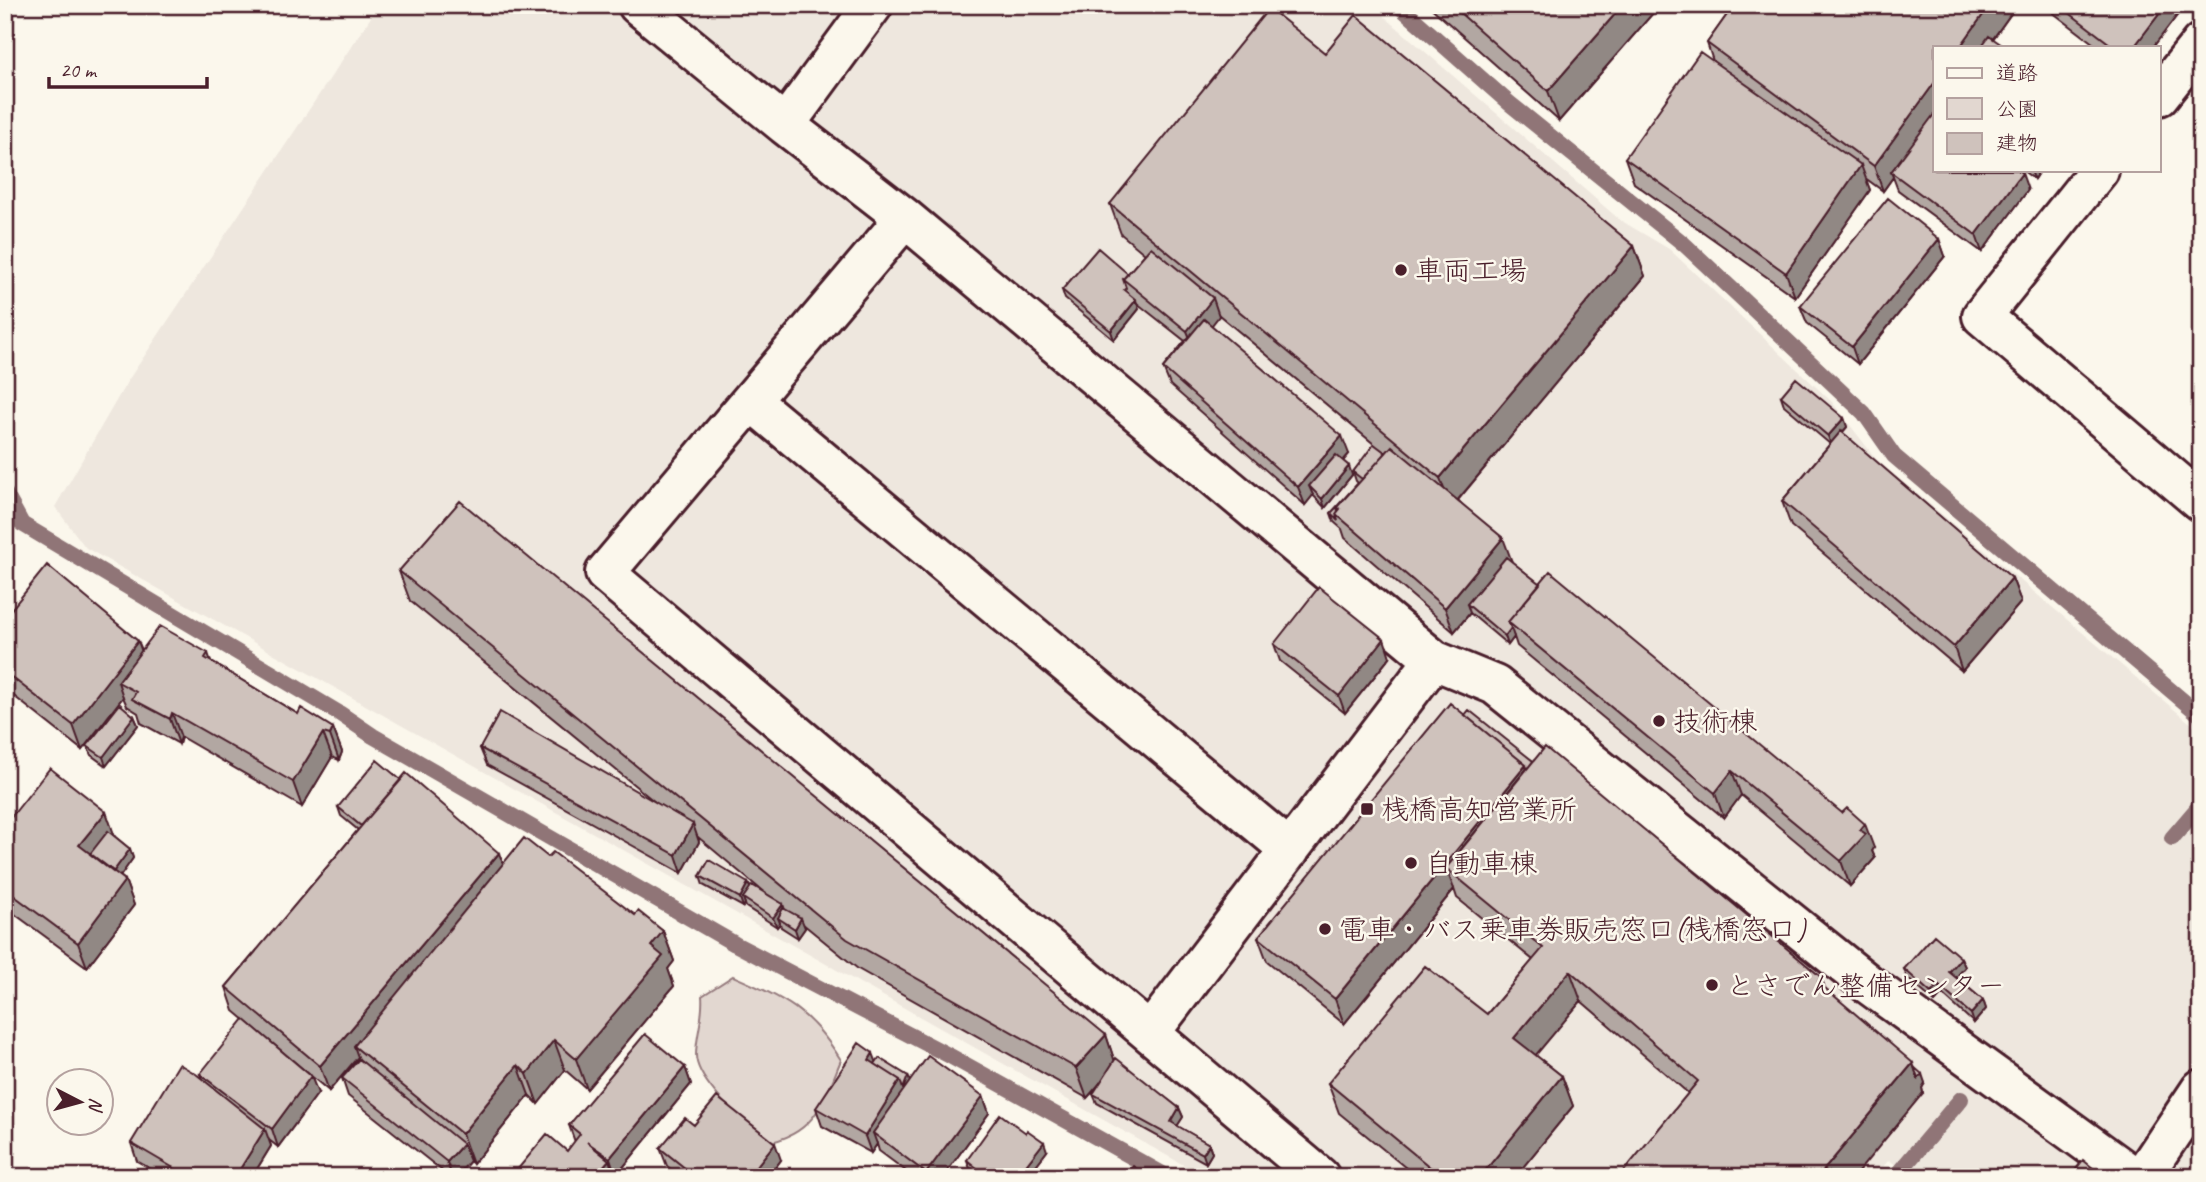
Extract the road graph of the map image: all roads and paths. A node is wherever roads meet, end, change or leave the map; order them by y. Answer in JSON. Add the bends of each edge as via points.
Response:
{"nodes":[{"id":1,"x":638,"y":5,"type":"edge"},
{"id":2,"x":873,"y":5,"type":"edge"},
{"id":3,"x":2201,"y":43,"type":"edge"},
{"id":4,"x":2160,"y":95,"type":"edge"},
{"id":5,"x":785,"y":125,"type":"junction"},
{"id":6,"x":2097,"y":172,"type":"edge"},
{"id":7,"x":905,"y":218,"type":"junction"},
{"id":8,"x":751,"y":401,"type":"junction"},
{"id":9,"x":2201,"y":502,"type":"edge"},
{"id":10,"x":1434,"y":660,"type":"junction"},
{"id":11,"x":1290,"y":850,"type":"junction"},
{"id":12,"x":1150,"y":1033,"type":"junction"},
{"id":13,"x":2201,"y":1089,"type":"edge"},
{"id":14,"x":1320,"y":1177,"type":"edge"},
{"id":15,"x":2134,"y":1177,"type":"edge"},
{"id":16,"x":2141,"y":1177,"type":"edge"}],
"edges":[{"from":1,"to":5,"type":"street"},
{"from":2,"to":5,"type":"street"},
{"from":3,"to":4,"type":"street"},
{"from":5,"to":7,"type":"street"},
{"from":6,"to":9,"type":"street","via":[[1982,316]]},
{"from":7,"to":8,"type":"street"},
{"from":7,"to":10,"type":"street"},
{"from":8,"to":11,"type":"street"},
{"from":8,"to":12,"type":"street","via":[[605,573]]},
{"from":10,"to":11,"type":"street"},
{"from":10,"to":15,"type":"street","via":[[1495,685],[1868,984]]},
{"from":11,"to":12,"type":"street"},
{"from":12,"to":14,"type":"street"},
{"from":13,"to":16,"type":"street"}]}
